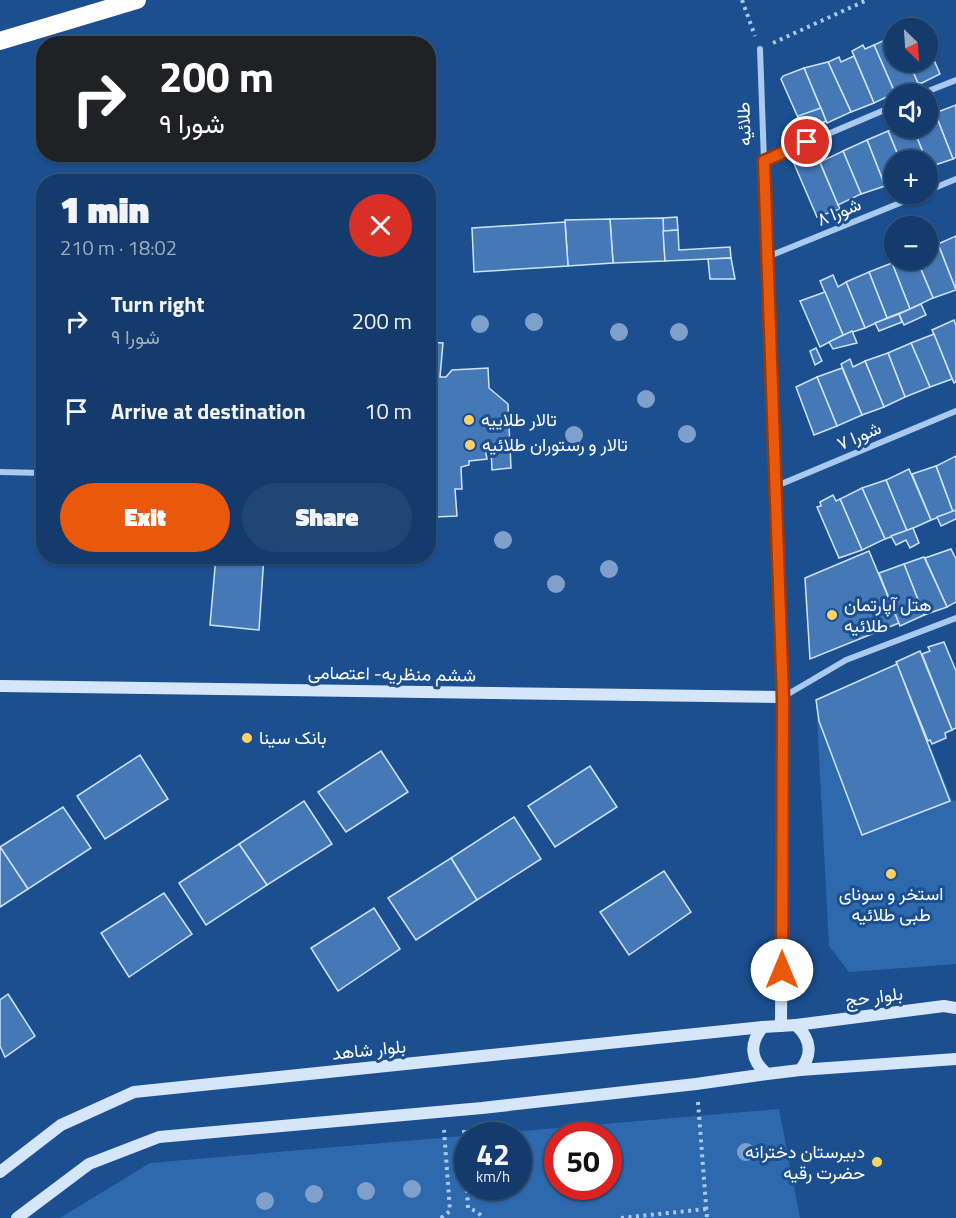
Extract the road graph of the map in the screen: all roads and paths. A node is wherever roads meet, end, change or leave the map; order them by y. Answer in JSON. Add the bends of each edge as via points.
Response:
{"nodes":[{"id":1,"x":137,"y":0,"type":"edge"},
{"id":2,"x":742,"y":0,"type":"edge"},
{"id":3,"x":867,"y":0,"type":"edge"},
{"id":4,"x":0,"y":41,"type":"edge"},
{"id":5,"x":760,"y":49,"type":"junction"},
{"id":6,"x":956,"y":80,"type":"edge"},
{"id":7,"x":938,"y":87,"type":"edge"},
{"id":8,"x":884,"y":110,"type":"edge"},
{"id":9,"x":764,"y":161,"type":"junction"},
{"id":10,"x":956,"y":179,"type":"edge"},
{"id":11,"x":938,"y":186,"type":"edge"},
{"id":12,"x":897,"y":204,"type":"edge"},
{"id":13,"x":767,"y":257,"type":"junction"},
{"id":14,"x":956,"y":411,"type":"edge"},
{"id":15,"x":0,"y":472,"type":"edge"},
{"id":16,"x":36,"y":473,"type":"edge"},
{"id":17,"x":774,"y":488,"type":"junction"},
{"id":18,"x":956,"y":618,"type":"edge"},
{"id":19,"x":0,"y":686,"type":"edge"},
{"id":20,"x":783,"y":698,"type":"junction"},
{"id":21,"x":956,"y":1008,"type":"edge"},
{"id":22,"x":796,"y":1025,"type":"junction"},
{"id":23,"x":781,"y":1026,"type":"junction"},
{"id":24,"x":763,"y":1027,"type":"junction"},
{"id":25,"x":956,"y":1059,"type":"edge"},
{"id":26,"x":800,"y":1070,"type":"junction"},
{"id":27,"x":767,"y":1074,"type":"junction"},
{"id":28,"x":696,"y":1084,"type":"junction"},
{"id":29,"x":463,"y":1109,"type":"junction"},
{"id":30,"x":442,"y":1111,"type":"junction"},
{"id":31,"x":0,"y":1172,"type":"edge"},
{"id":32,"x":706,"y":1209,"type":"junction"},
{"id":33,"x":17,"y":1218,"type":"edge"},
{"id":34,"x":441,"y":1218,"type":"edge"},
{"id":35,"x":484,"y":1218,"type":"edge"},
{"id":36,"x":621,"y":1218,"type":"edge"},
{"id":37,"x":707,"y":1218,"type":"edge"}],
"edges":[{"from":1,"to":4,"type":"highway"},
{"from":2,"to":5,"type":"path"},
{"from":3,"to":5,"type":"path"},
{"from":5,"to":9,"type":"street","name":"طلائیه"},
{"from":6,"to":7,"type":"street"},
{"from":8,"to":9,"type":"street"},
{"from":9,"to":13,"type":"street","name":"طلائیه"},
{"from":10,"to":11,"type":"street"},
{"from":12,"to":13,"type":"street","name":"شورا ۸"},
{"from":13,"to":17,"type":"street","name":"طلائیه"},
{"from":14,"to":17,"type":"street","name":"شورا ۷"},
{"from":15,"to":16,"type":"street"},
{"from":17,"to":20,"type":"street","name":"طلائیه"},
{"from":18,"to":20,"type":"street","via":[[846,660]]},
{"from":19,"to":20,"type":"main road","name":"ششم منظریه- اعتصامی"},
{"from":20,"to":23,"type":"main road","name":"طلائیه"},
{"from":21,"to":22,"type":"main road","name":"بلوار حج","via":[[944,1006]]},
{"from":22,"to":23,"type":"main road"},
{"from":22,"to":26,"type":"main road","via":[[809,1047]]},
{"from":23,"to":24,"type":"main road"},
{"from":24,"to":27,"type":"main road","via":[[753,1042],[752,1052]]},
{"from":24,"to":31,"type":"main road","name":"بلوار شاهد","via":[[134,1092],[61,1125]]},
{"from":25,"to":26,"type":"main road"},
{"from":26,"to":27,"type":"main road"},
{"from":27,"to":28,"type":"main road"},
{"from":28,"to":29,"type":"main road"},
{"from":28,"to":32,"type":"path"},
{"from":29,"to":30,"type":"main road"},
{"from":29,"to":35,"type":"path","via":[[468,1208]]},
{"from":30,"to":33,"type":"main road","via":[[159,1137],[89,1164]]},
{"from":30,"to":34,"type":"path","via":[[450,1211]]},
{"from":32,"to":36,"type":"path"},
{"from":32,"to":37,"type":"path"}]}
